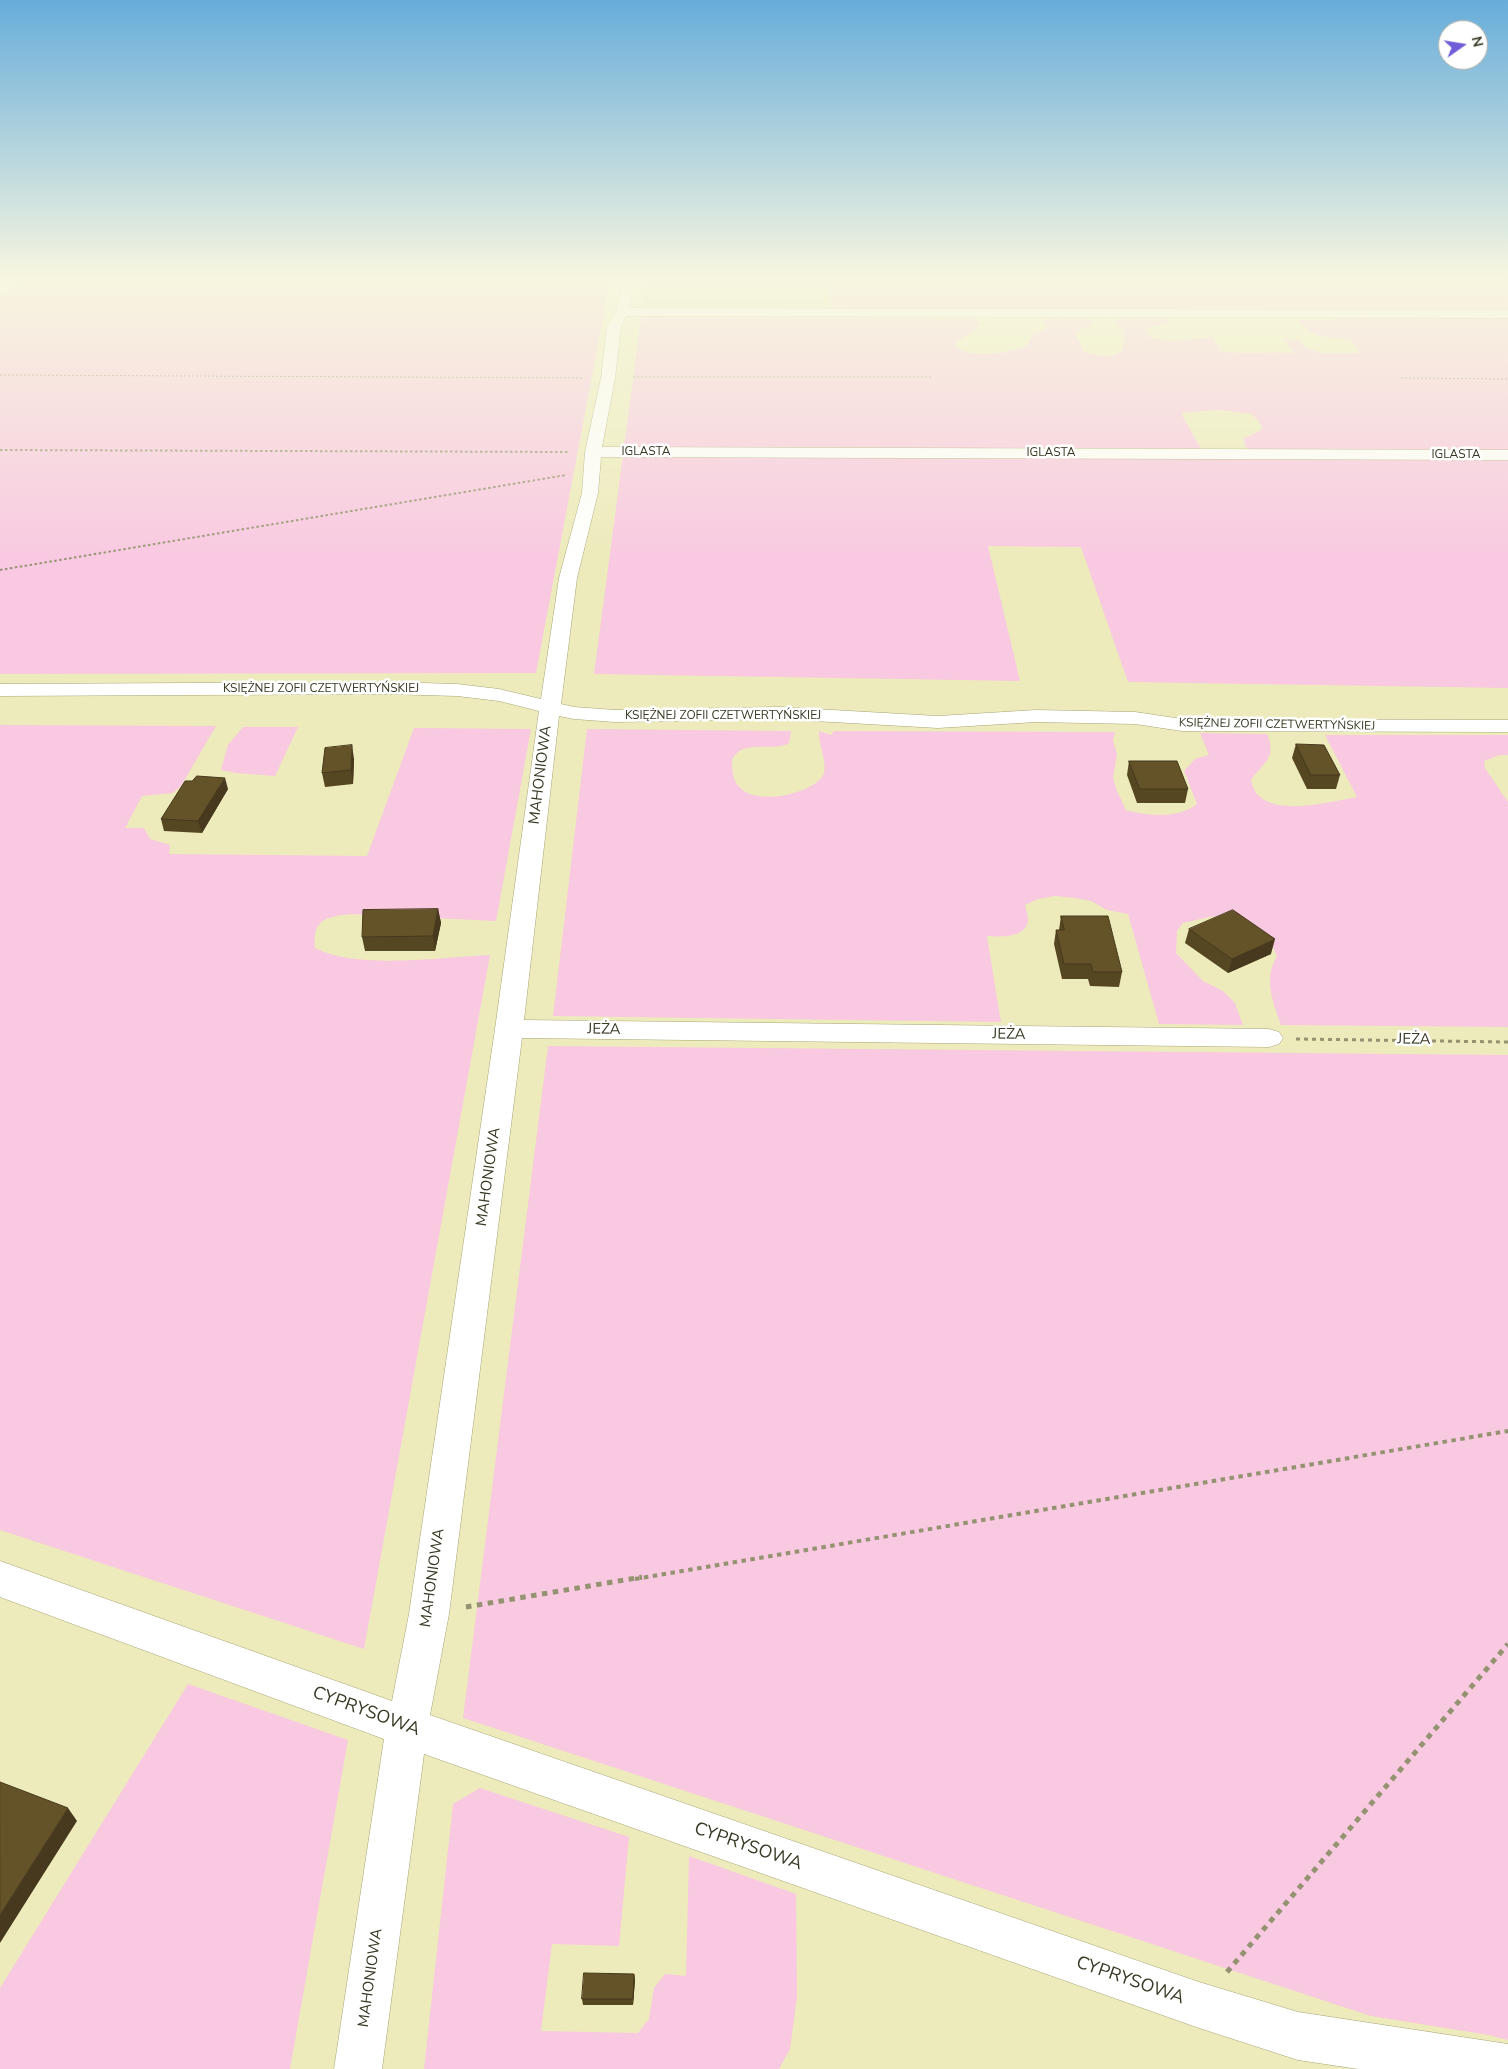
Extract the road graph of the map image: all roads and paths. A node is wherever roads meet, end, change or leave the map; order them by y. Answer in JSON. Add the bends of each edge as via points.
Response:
{"nodes":[{"id":1,"x":609,"y":372,"type":"edge"},
{"id":2,"x":0,"y":375,"type":"edge"},
{"id":3,"x":931,"y":377,"type":"dead end"},
{"id":4,"x":608,"y":378,"type":"junction"},
{"id":5,"x":1401,"y":378,"type":"dead end"},
{"id":6,"x":1508,"y":379,"type":"edge"},
{"id":7,"x":0,"y":450,"type":"edge"},
{"id":8,"x":593,"y":452,"type":"junction"},
{"id":9,"x":1508,"y":455,"type":"edge"},
{"id":10,"x":592,"y":471,"type":"junction"},
{"id":11,"x":0,"y":570,"type":"edge"},
{"id":12,"x":0,"y":690,"type":"edge"},
{"id":13,"x":550,"y":707,"type":"junction"},
{"id":14,"x":1508,"y":726,"type":"edge"},
{"id":15,"x":509,"y":1028,"type":"junction"},
{"id":16,"x":1269,"y":1038,"type":"joint"},
{"id":17,"x":1508,"y":1042,"type":"edge"},
{"id":18,"x":1508,"y":1431,"type":"edge"},
{"id":19,"x":0,"y":1579,"type":"edge"},
{"id":20,"x":429,"y":1614,"type":"junction"},
{"id":21,"x":1508,"y":1644,"type":"edge"},
{"id":22,"x":407,"y":1727,"type":"junction"},
{"id":23,"x":1199,"y":2005,"type":"junction"},
{"id":24,"x":1508,"y":2068,"type":"edge"},
{"id":25,"x":358,"y":2069,"type":"edge"}],
"edges":[{"from":1,"to":4,"type":"street","name":"MAHONIOWA"},
{"from":2,"to":4,"type":"path"},
{"from":3,"to":4,"type":"path"},
{"from":4,"to":8,"type":"street","name":"MAHONIOWA"},
{"from":5,"to":6,"type":"path"},
{"from":7,"to":8,"type":"path"},
{"from":8,"to":9,"type":"street","name":"IGLASTA"},
{"from":8,"to":10,"type":"street","name":"MAHONIOWA"},
{"from":10,"to":11,"type":"path"},
{"from":10,"to":13,"type":"street","name":"MAHONIOWA","via":[[590,493],[568,578]]},
{"from":12,"to":13,"type":"street","name":"KSIĘŻNEJ ZOFII CZETWERTYŃSKIEJ","via":[[457,690],[499,695]]},
{"from":13,"to":14,"type":"street","name":"KSIĘŻNEJ ZOFII CZETWERTYŃSKIEJ","via":[[615,716],[779,713],[938,722],[1036,716],[1135,718],[1182,725]]},
{"from":13,"to":15,"type":"street","name":"MAHONIOWA"},
{"from":15,"to":16,"type":"street","name":"JEŻA"},
{"from":15,"to":20,"type":"street","name":"MAHONIOWA"},
{"from":16,"to":17,"type":"path","name":"JEŻA"},
{"from":18,"to":20,"type":"path"},
{"from":19,"to":22,"type":"street","name":"CYPRYSOWA"},
{"from":20,"to":22,"type":"street","name":"MAHONIOWA"},
{"from":21,"to":23,"type":"path"},
{"from":22,"to":23,"type":"street","name":"CYPRYSOWA"},
{"from":22,"to":25,"type":"street","name":"MAHONIOWA"},
{"from":23,"to":24,"type":"street","name":"CYPRYSOWA","via":[[1298,2036]]}]}
